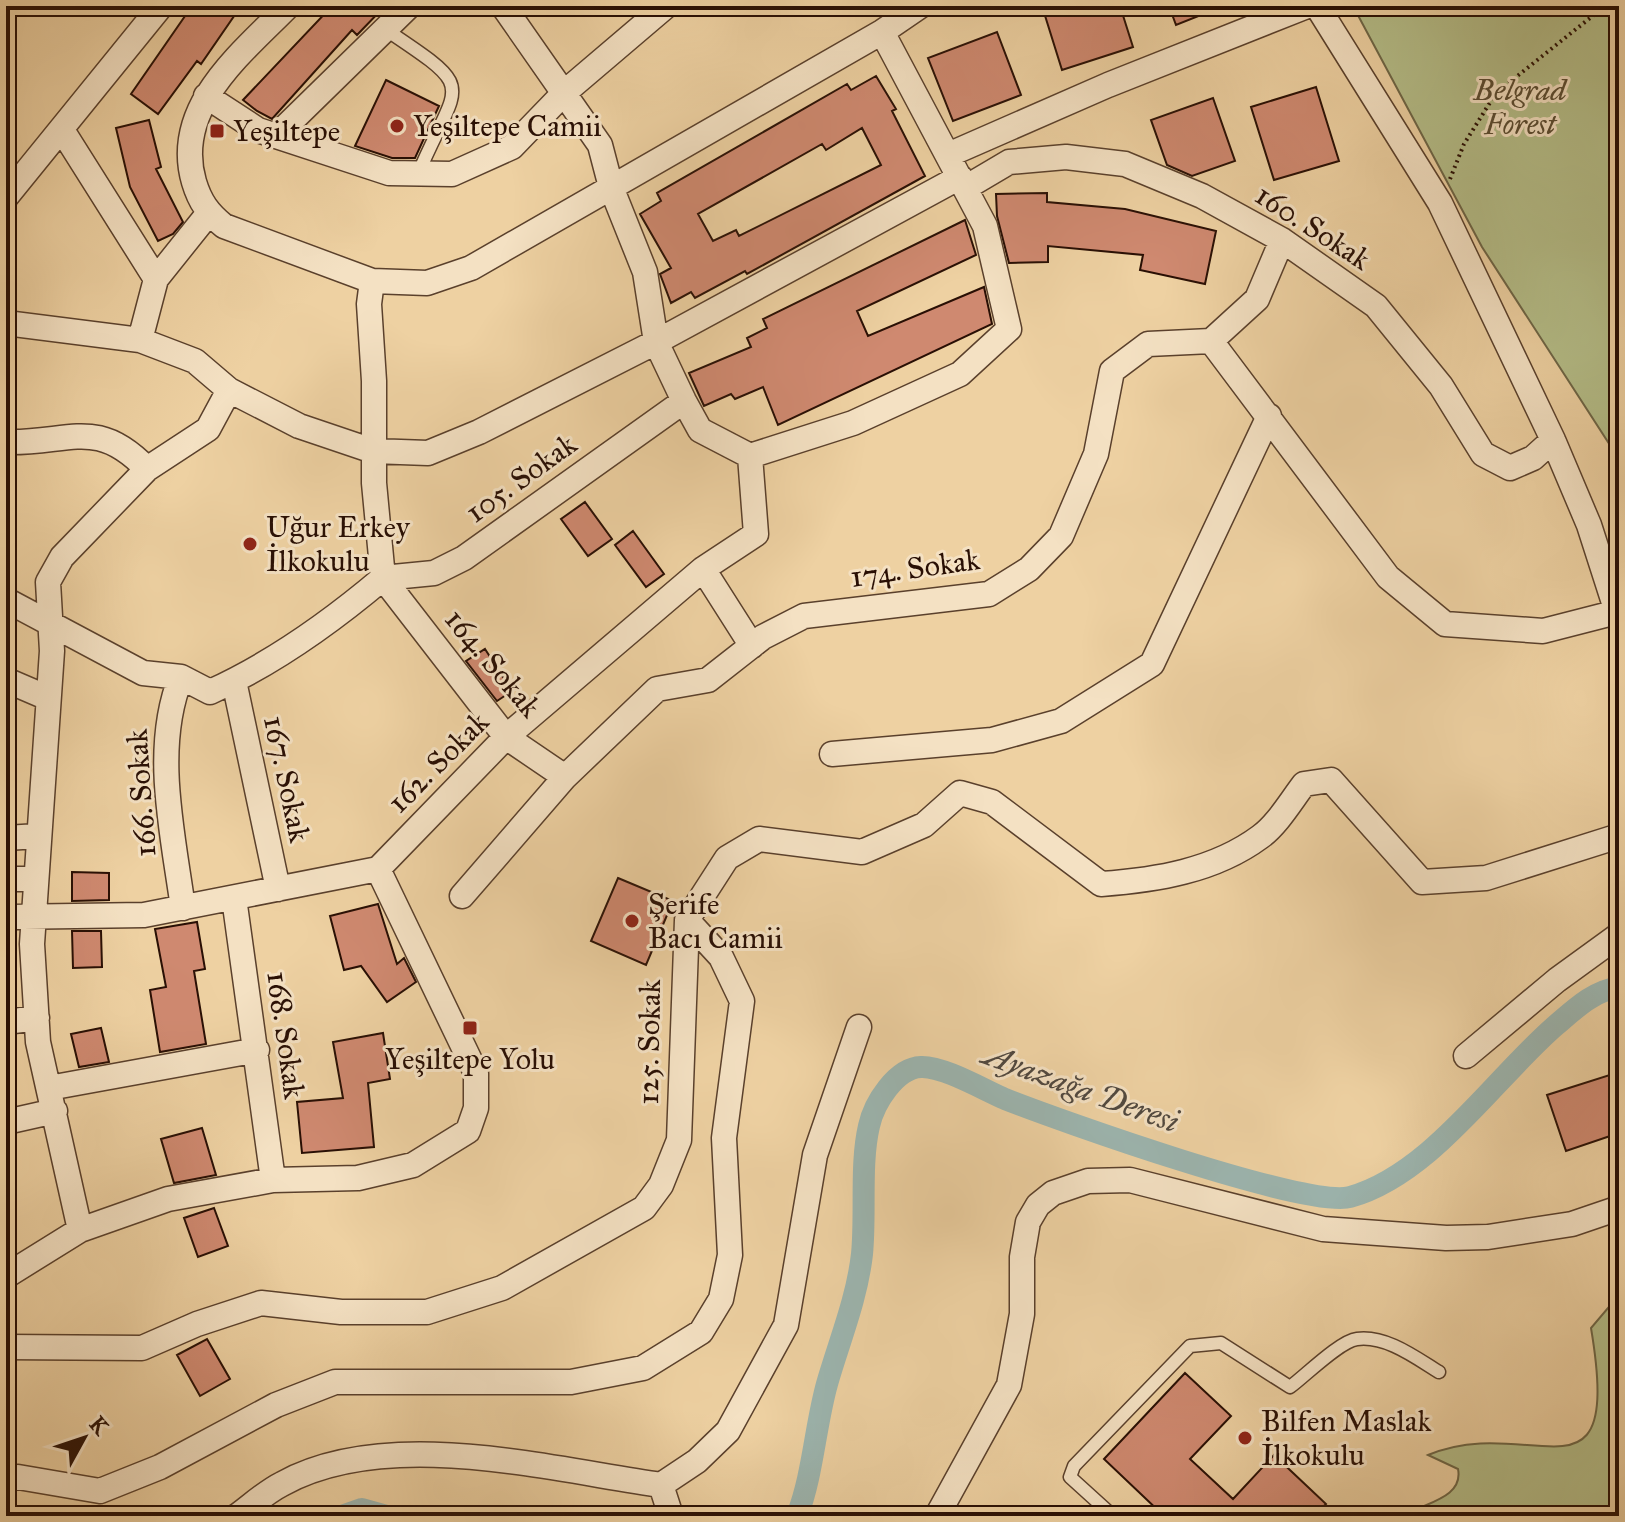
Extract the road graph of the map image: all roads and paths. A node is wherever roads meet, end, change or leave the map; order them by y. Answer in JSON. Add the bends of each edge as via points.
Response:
{"nodes":[{"id":1,"x":161,"y":6,"type":"edge"},
{"id":2,"x":288,"y":6,"type":"edge"},
{"id":3,"x":409,"y":6,"type":"edge"},
{"id":4,"x":503,"y":6,"type":"edge"},
{"id":5,"x":666,"y":6,"type":"edge"},
{"id":6,"x":920,"y":6,"type":"edge"},
{"id":7,"x":1307,"y":6,"type":"edge"},
{"id":8,"x":1317,"y":6,"type":"edge"},
{"id":9,"x":1605,"y":6,"type":"edge"},
{"id":10,"x":385,"y":29,"type":"junction"},
{"id":11,"x":882,"y":32,"type":"junction"},
{"id":12,"x":565,"y":92,"type":"junction"},
{"id":13,"x":206,"y":96,"type":"junction"},
{"id":14,"x":62,"y":130,"type":"junction"},
{"id":15,"x":276,"y":136,"type":"junction"},
{"id":16,"x":948,"y":155,"type":"junction"},
{"id":17,"x":418,"y":174,"type":"junction"},
{"id":18,"x":962,"y":182,"type":"junction"},
{"id":19,"x":611,"y":187,"type":"junction"},
{"id":20,"x":6,"y":197,"type":"edge"},
{"id":21,"x":1440,"y":203,"type":"junction"},
{"id":22,"x":208,"y":214,"type":"junction"},
{"id":23,"x":1282,"y":240,"type":"junction"},
{"id":24,"x":156,"y":279,"type":"junction"},
{"id":25,"x":372,"y":281,"type":"junction"},
{"id":26,"x":6,"y":323,"type":"edge"},
{"id":27,"x":140,"y":340,"type":"junction"},
{"id":28,"x":1211,"y":341,"type":"junction"},
{"id":29,"x":656,"y":342,"type":"junction"},
{"id":30,"x":229,"y":390,"type":"junction"},
{"id":31,"x":684,"y":401,"type":"junction"},
{"id":32,"x":1269,"y":416,"type":"junction"},
{"id":33,"x":1553,"y":440,"type":"junction"},
{"id":34,"x":6,"y":442,"type":"edge"},
{"id":35,"x":373,"y":451,"type":"junction"},
{"id":36,"x":750,"y":456,"type":"junction"},
{"id":37,"x":147,"y":469,"type":"junction"},
{"id":38,"x":703,"y":569,"type":"junction"},
{"id":39,"x":383,"y":578,"type":"junction"},
{"id":40,"x":6,"y":600,"type":"edge"},
{"id":41,"x":51,"y":624,"type":"junction"},
{"id":42,"x":752,"y":646,"type":"junction"},
{"id":43,"x":181,"y":677,"type":"junction"},
{"id":44,"x":6,"y":680,"type":"edge"},
{"id":45,"x":234,"y":681,"type":"junction"},
{"id":46,"x":48,"y":698,"type":"junction"},
{"id":47,"x":506,"y":737,"type":"junction"},
{"id":48,"x":832,"y":754,"type":"dead end"},
{"id":49,"x":565,"y":777,"type":"junction"},
{"id":50,"x":38,"y":836,"type":"junction"},
{"id":51,"x":1619,"y":836,"type":"edge"},
{"id":52,"x":6,"y":838,"type":"edge"},
{"id":53,"x":378,"y":869,"type":"junction"},
{"id":54,"x":6,"y":879,"type":"edge"},
{"id":55,"x":35,"y":879,"type":"junction"},
{"id":56,"x":278,"y":889,"type":"junction"},
{"id":57,"x":462,"y":896,"type":"dead end"},
{"id":58,"x":234,"y":898,"type":"junction"},
{"id":59,"x":183,"y":908,"type":"junction"},
{"id":60,"x":33,"y":914,"type":"junction"},
{"id":61,"x":6,"y":917,"type":"edge"},
{"id":62,"x":687,"y":920,"type":"junction"},
{"id":63,"x":1619,"y":935,"type":"edge"},
{"id":64,"x":37,"y":1018,"type":"junction"},
{"id":65,"x":6,"y":1022,"type":"edge"},
{"id":66,"x":859,"y":1027,"type":"dead end"},
{"id":67,"x":257,"y":1050,"type":"junction"},
{"id":68,"x":1466,"y":1056,"type":"dead end"},
{"id":69,"x":52,"y":1100,"type":"junction"},
{"id":70,"x":6,"y":1122,"type":"edge"},
{"id":71,"x":273,"y":1180,"type":"junction"},
{"id":72,"x":1619,"y":1208,"type":"edge"},
{"id":73,"x":80,"y":1230,"type":"junction"},
{"id":74,"x":6,"y":1276,"type":"edge"},
{"id":75,"x":6,"y":1347,"type":"edge"},
{"id":76,"x":1439,"y":1372,"type":"dead end"},
{"id":77,"x":6,"y":1480,"type":"edge"},
{"id":78,"x":661,"y":1485,"type":"junction"},
{"id":79,"x":237,"y":1516,"type":"edge"},
{"id":80,"x":671,"y":1516,"type":"edge"},
{"id":81,"x":937,"y":1516,"type":"edge"},
{"id":82,"x":1113,"y":1516,"type":"edge"}],
"edges":[{"from":1,"to":14,"type":"street"},
{"from":2,"to":13,"type":"street"},
{"from":3,"to":10,"type":"street"},
{"from":4,"to":12,"type":"street"},
{"from":5,"to":12,"type":"street"},
{"from":6,"to":11,"type":"street"},
{"from":7,"to":16,"type":"street"},
{"from":8,"to":21,"type":"street"},
{"from":9,"to":21,"type":"path","via":[[1496,93],[1464,144]]},
{"from":10,"to":15,"type":"street"},
{"from":10,"to":17,"type":"lane","via":[[443,68],[453,84],[454,98]]},
{"from":11,"to":16,"type":"street"},
{"from":11,"to":19,"type":"street"},
{"from":12,"to":17,"type":"street","via":[[512,147],[452,174]]},
{"from":12,"to":19,"type":"street","via":[[600,145]]},
{"from":13,"to":15,"type":"street"},
{"from":13,"to":22,"type":"street","via":[[189,138],[190,170]]},
{"from":14,"to":20,"type":"street"},
{"from":14,"to":24,"type":"street"},
{"from":15,"to":17,"type":"street","via":[[389,173]]},
{"from":16,"to":18,"type":"street"},
{"from":18,"to":23,"type":"street","name":"160. Sokak","via":[[1009,162],[1066,157],[1125,164],[1202,196]]},
{"from":18,"to":29,"type":"street","name":"160. Sokak"},
{"from":18,"to":36,"type":"street","via":[[985,226],[1009,329],[960,374],[853,423]]},
{"from":19,"to":25,"type":"street","via":[[471,268],[427,283]]},
{"from":19,"to":29,"type":"street","via":[[645,272]]},
{"from":21,"to":33,"type":"street"},
{"from":22,"to":24,"type":"street"},
{"from":22,"to":25,"type":"street","via":[[224,226]]},
{"from":23,"to":28,"type":"street","via":[[1257,299]]},
{"from":23,"to":33,"type":"street","name":"160. Sokak","via":[[1376,306],[1441,386],[1483,454],[1510,468],[1533,458]]},
{"from":24,"to":27,"type":"street"},
{"from":25,"to":35,"type":"street"},
{"from":26,"to":27,"type":"street","name":"160. Sokak"},
{"from":27,"to":30,"type":"street","name":"160. Sokak","via":[[195,361]]},
{"from":28,"to":32,"type":"street"},
{"from":28,"to":42,"type":"street","name":"174. Sokak","via":[[1148,344],[1112,371],[1096,454],[1061,536],[1029,569],[989,594],[804,616]]},
{"from":29,"to":31,"type":"street"},
{"from":29,"to":35,"type":"street","name":"160. Sokak","via":[[428,453]]},
{"from":30,"to":35,"type":"street","name":"160. Sokak","via":[[299,426]]},
{"from":30,"to":37,"type":"street","via":[[208,429]]},
{"from":31,"to":36,"type":"street","via":[[700,430]]},
{"from":31,"to":39,"type":"street","name":"105. Sokak","via":[[464,558],[434,573]]},
{"from":32,"to":33,"type":"street","via":[[1388,577],[1445,624],[1543,631],[1617,612],[1589,525]]},
{"from":32,"to":48,"type":"street","via":[[1152,664],[1061,721],[992,740]]},
{"from":34,"to":37,"type":"street","via":[[96,435],[129,450]]},
{"from":35,"to":39,"type":"street"},
{"from":36,"to":38,"type":"street","name":"162. Sokak","via":[[756,534]]},
{"from":37,"to":41,"type":"street","via":[[62,557],[48,582]]},
{"from":38,"to":42,"type":"street"},
{"from":38,"to":47,"type":"street","name":"162. Sokak"},
{"from":39,"to":45,"type":"street"},
{"from":39,"to":47,"type":"street","name":"164. Sokak"},
{"from":40,"to":41,"type":"street"},
{"from":41,"to":43,"type":"street","via":[[143,673]]},
{"from":41,"to":46,"type":"street"},
{"from":42,"to":49,"type":"street","name":"174. Sokak","via":[[708,680],[657,689]]},
{"from":43,"to":45,"type":"street","via":[[210,692]]},
{"from":43,"to":59,"type":"street","name":"166. Sokak","via":[[168,708],[168,802]]},
{"from":44,"to":46,"type":"street"},
{"from":45,"to":56,"type":"street","name":"167. Sokak"},
{"from":46,"to":50,"type":"street"},
{"from":47,"to":49,"type":"street","name":"164. Sokak"},
{"from":47,"to":53,"type":"street","name":"162. Sokak"},
{"from":49,"to":57,"type":"street","name":"174. Sokak"},
{"from":50,"to":52,"type":"street"},
{"from":50,"to":55,"type":"street"},
{"from":51,"to":62,"type":"street","via":[[1486,878],[1422,882],[1331,780],[1304,784],[1262,837],[1187,873],[1101,884],[992,802],[960,793],[924,825],[862,852],[759,839],[727,858]]},
{"from":53,"to":56,"type":"street"},
{"from":53,"to":71,"type":"street","via":[[467,1050],[476,1073],[476,1108],[468,1131],[413,1165],[358,1178]]},
{"from":54,"to":55,"type":"street"},
{"from":55,"to":60,"type":"street"},
{"from":56,"to":58,"type":"street"},
{"from":58,"to":59,"type":"street"},
{"from":58,"to":67,"type":"street","name":"168. Sokak"},
{"from":59,"to":60,"type":"street","via":[[144,915]]},
{"from":60,"to":61,"type":"street"},
{"from":60,"to":64,"type":"street"},
{"from":62,"to":75,"type":"street","name":"125. Sokak","via":[[679,1140],[661,1185],[644,1208],[502,1288],[427,1312],[341,1312],[261,1303],[142,1348]]},
{"from":62,"to":77,"type":"street","via":[[721,957],[742,1001],[724,1138],[730,1255],[721,1299],[701,1332],[643,1368],[571,1382],[335,1382],[100,1491],[18,1477]]},
{"from":63,"to":68,"type":"street"},
{"from":64,"to":65,"type":"street"},
{"from":64,"to":69,"type":"street"},
{"from":66,"to":78,"type":"street","via":[[815,1155],[786,1325],[728,1431]]},
{"from":67,"to":69,"type":"street"},
{"from":67,"to":71,"type":"street","name":"168. Sokak"},
{"from":69,"to":70,"type":"street"},
{"from":69,"to":73,"type":"street"},
{"from":71,"to":73,"type":"street","via":[[168,1199]]},
{"from":72,"to":81,"type":"street","via":[[1572,1224],[1446,1238],[1323,1229],[1130,1180],[1088,1181],[1053,1193],[1028,1222],[1022,1314],[1009,1385]]},
{"from":73,"to":74,"type":"street"},
{"from":76,"to":82,"type":"lane","via":[[1395,1346],[1358,1339],[1290,1387],[1221,1343],[1190,1346],[1074,1466],[1070,1477]]},
{"from":78,"to":79,"type":"street","via":[[456,1456],[370,1458],[347,1460],[282,1483]]},
{"from":78,"to":80,"type":"street"}]}
